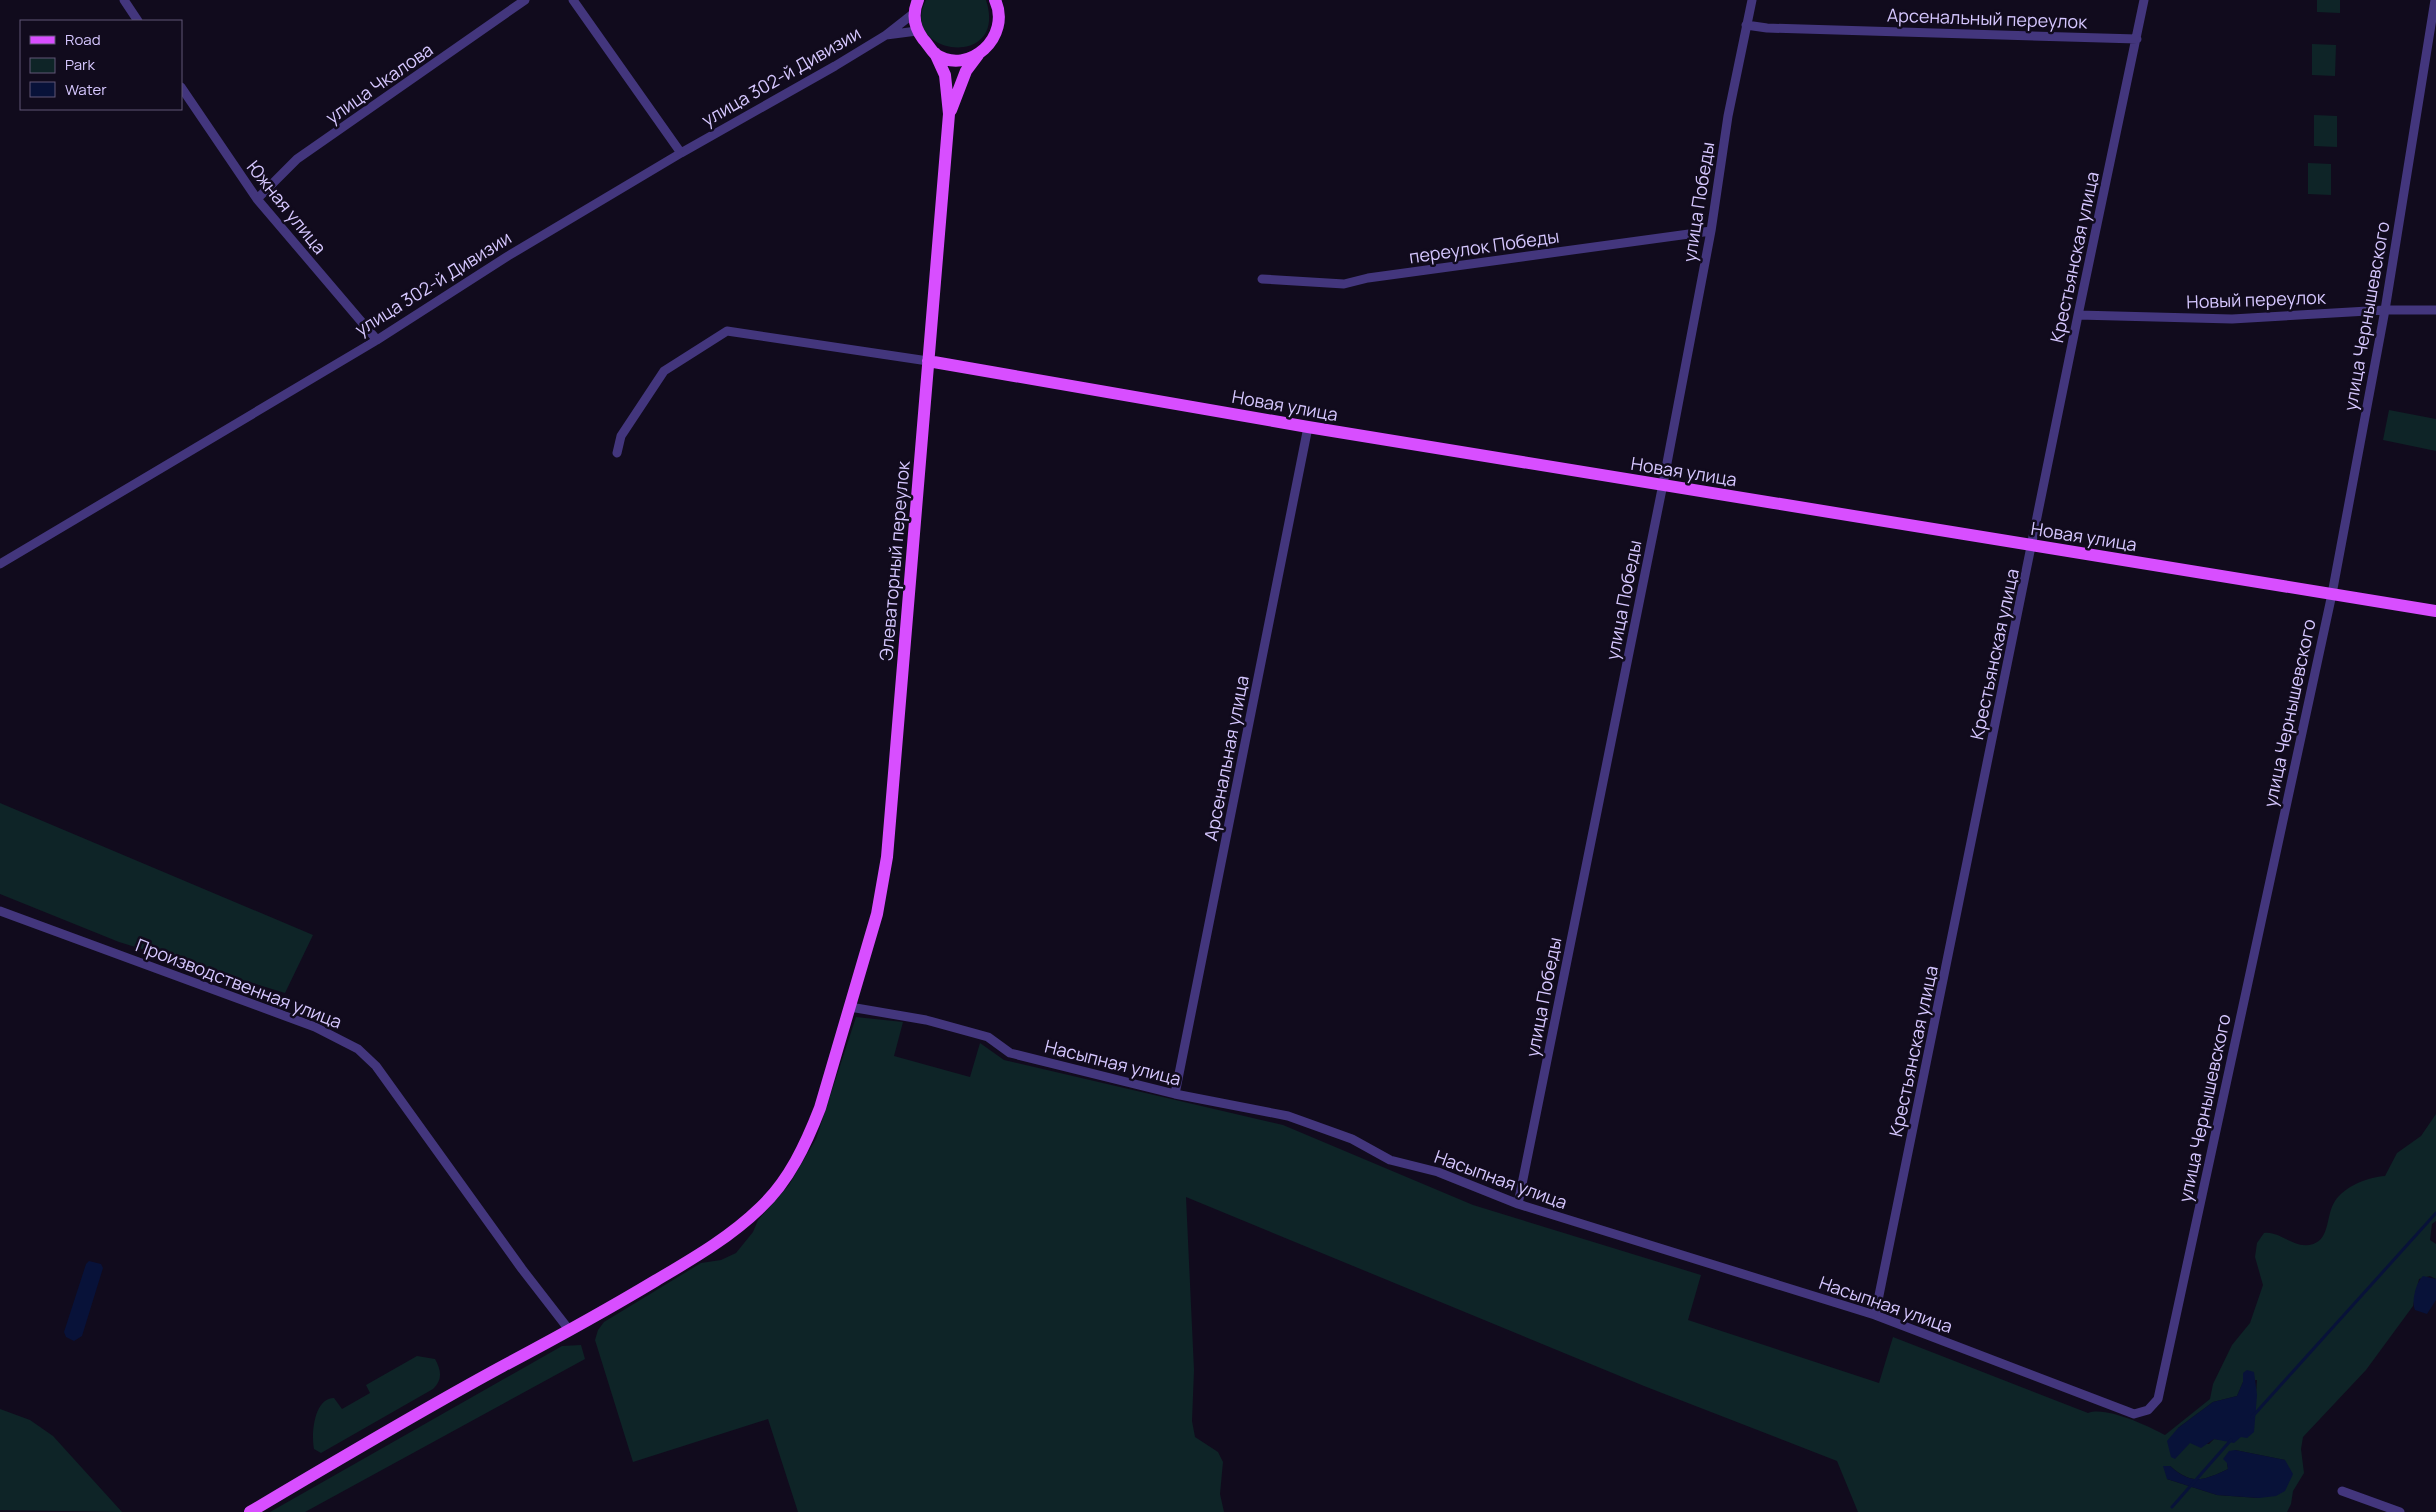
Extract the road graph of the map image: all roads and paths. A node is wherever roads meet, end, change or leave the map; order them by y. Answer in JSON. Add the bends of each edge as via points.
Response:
{"nodes":[{"id":1,"x":124,"y":0,"type":"edge"},
{"id":2,"x":526,"y":0,"type":"edge"},
{"id":3,"x":573,"y":0,"type":"edge"},
{"id":4,"x":918,"y":0,"type":"edge"},
{"id":5,"x":996,"y":0,"type":"edge"},
{"id":6,"x":1005,"y":0,"type":"edge"},
{"id":7,"x":1752,"y":0,"type":"edge"},
{"id":8,"x":2144,"y":0,"type":"edge"},
{"id":9,"x":2435,"y":0,"type":"edge"},
{"id":10,"x":914,"y":13,"type":"junction"},
{"id":11,"x":137,"y":20,"type":"edge"},
{"id":12,"x":999,"y":20,"type":"junction"},
{"id":13,"x":1746,"y":24,"type":"junction"},
{"id":14,"x":917,"y":31,"type":"junction"},
{"id":15,"x":886,"y":35,"type":"junction"},
{"id":16,"x":2137,"y":39,"type":"junction"},
{"id":17,"x":935,"y":53,"type":"junction"},
{"id":18,"x":978,"y":55,"type":"junction"},
{"id":19,"x":182,"y":88,"type":"edge"},
{"id":20,"x":949,"y":114,"type":"junction"},
{"id":21,"x":681,"y":153,"type":"junction"},
{"id":22,"x":257,"y":200,"type":"junction"},
{"id":23,"x":1711,"y":231,"type":"junction"},
{"id":24,"x":1262,"y":278,"type":"dead end"},
{"id":25,"x":2385,"y":310,"type":"junction"},
{"id":26,"x":2436,"y":310,"type":"edge"},
{"id":27,"x":2078,"y":315,"type":"junction"},
{"id":28,"x":377,"y":340,"type":"junction"},
{"id":29,"x":928,"y":361,"type":"junction"},
{"id":30,"x":1308,"y":428,"type":"junction"},
{"id":31,"x":617,"y":453,"type":"dead end"},
{"id":32,"x":1662,"y":484,"type":"junction"},
{"id":33,"x":2032,"y":546,"type":"junction"},
{"id":34,"x":0,"y":564,"type":"edge"},
{"id":35,"x":2332,"y":594,"type":"junction"},
{"id":36,"x":2436,"y":611,"type":"edge"},
{"id":37,"x":0,"y":912,"type":"edge"},
{"id":38,"x":850,"y":1007,"type":"junction"},
{"id":39,"x":1175,"y":1094,"type":"junction"},
{"id":40,"x":1518,"y":1204,"type":"junction"},
{"id":41,"x":1875,"y":1315,"type":"junction"},
{"id":42,"x":570,"y":1331,"type":"junction"},
{"id":43,"x":2134,"y":1414,"type":"joint"},
{"id":44,"x":2342,"y":1491,"type":"dead end"},
{"id":45,"x":250,"y":1512,"type":"edge"},
{"id":46,"x":2400,"y":1512,"type":"edge"}],
"edges":[{"from":1,"to":11,"type":"street"},
{"from":2,"to":22,"type":"street","name":"улица Чкалова","via":[[298,159]]},
{"from":3,"to":21,"type":"street"},
{"from":4,"to":10,"type":"main road"},
{"from":5,"to":12,"type":"main road"},
{"from":6,"to":12,"type":"main road"},
{"from":7,"to":13,"type":"street","name":"улица Победы"},
{"from":8,"to":16,"type":"street","name":"Крестьянская улица"},
{"from":9,"to":25,"type":"street","name":"улица Чернышевского"},
{"from":10,"to":14,"type":"main road"},
{"from":10,"to":15,"type":"street","name":"улица 302-й Дивизии"},
{"from":12,"to":18,"type":"main road","name":"Элеваторный переулок","via":[[997,33]]},
{"from":13,"to":16,"type":"street","name":"Арсенальный переулок","via":[[1766,28]]},
{"from":13,"to":23,"type":"street","name":"улица Победы"},
{"from":14,"to":15,"type":"street","name":"улица 302-й Дивизии"},
{"from":14,"to":17,"type":"main road","name":"Элеваторный переулок"},
{"from":15,"to":21,"type":"street","name":"улица 302-й Дивизии"},
{"from":16,"to":27,"type":"street","name":"Крестьянская улица"},
{"from":17,"to":18,"type":"main road","via":[[950,60],[965,60]]},
{"from":17,"to":20,"type":"main road","name":"Элеваторный переулок","via":[[945,76]]},
{"from":18,"to":20,"type":"main road","name":"Элеваторный переулок","via":[[966,71]]},
{"from":19,"to":22,"type":"street","name":"Южная улица"},
{"from":20,"to":29,"type":"main road","name":"Элеваторный переулок"},
{"from":21,"to":28,"type":"street","name":"улица 302-й Дивизии","via":[[508,256]]},
{"from":22,"to":28,"type":"street","name":"Южная улица"},
{"from":23,"to":24,"type":"street","name":"переулок Победы","via":[[1368,278],[1344,284]]},
{"from":23,"to":32,"type":"street","name":"улица Победы"},
{"from":25,"to":26,"type":"street","name":"Новый переулок"},
{"from":25,"to":27,"type":"street","name":"Новый переулок","via":[[2232,319]]},
{"from":25,"to":35,"type":"street","name":"улица Чернышевского"},
{"from":27,"to":33,"type":"street","name":"Крестьянская улица"},
{"from":28,"to":34,"type":"street","name":"улица 302-й Дивизии"},
{"from":29,"to":30,"type":"main road","name":"Новая улица"},
{"from":29,"to":31,"type":"street","via":[[727,331],[664,371],[621,436]]},
{"from":29,"to":38,"type":"main road","name":"Элеваторный переулок","via":[[887,857],[877,914]]},
{"from":30,"to":32,"type":"main road","name":"Новая улица"},
{"from":30,"to":39,"type":"street","name":"Арсенальная улица"},
{"from":32,"to":33,"type":"main road","name":"Новая улица"},
{"from":32,"to":40,"type":"street","name":"улица Победы"},
{"from":33,"to":35,"type":"main road","name":"Новая улица"},
{"from":33,"to":41,"type":"street","name":"Крестьянская улица"},
{"from":35,"to":36,"type":"main road","name":"Новая улица"},
{"from":35,"to":43,"type":"street","name":"улица Чернышевского","via":[[2158,1399],[2148,1410]]},
{"from":37,"to":42,"type":"street","name":"Производственная улица","via":[[315,1027],[358,1049],[376,1066]]},
{"from":38,"to":39,"type":"street","name":"Насыпная улица","via":[[926,1020],[988,1037],[1010,1053]]},
{"from":38,"to":42,"type":"main road","name":"Элеваторный переулок","via":[[811,1132],[786,1177],[762,1207],[702,1254]]},
{"from":39,"to":40,"type":"street","name":"Насыпная улица","via":[[1288,1116],[1352,1139],[1390,1160],[1438,1172]]},
{"from":40,"to":41,"type":"street","name":"Насыпная улица"},
{"from":41,"to":43,"type":"street","name":"Насыпная улица"},
{"from":42,"to":45,"type":"main road","name":"Элеваторный переулок"},
{"from":44,"to":46,"type":"street"}]}
